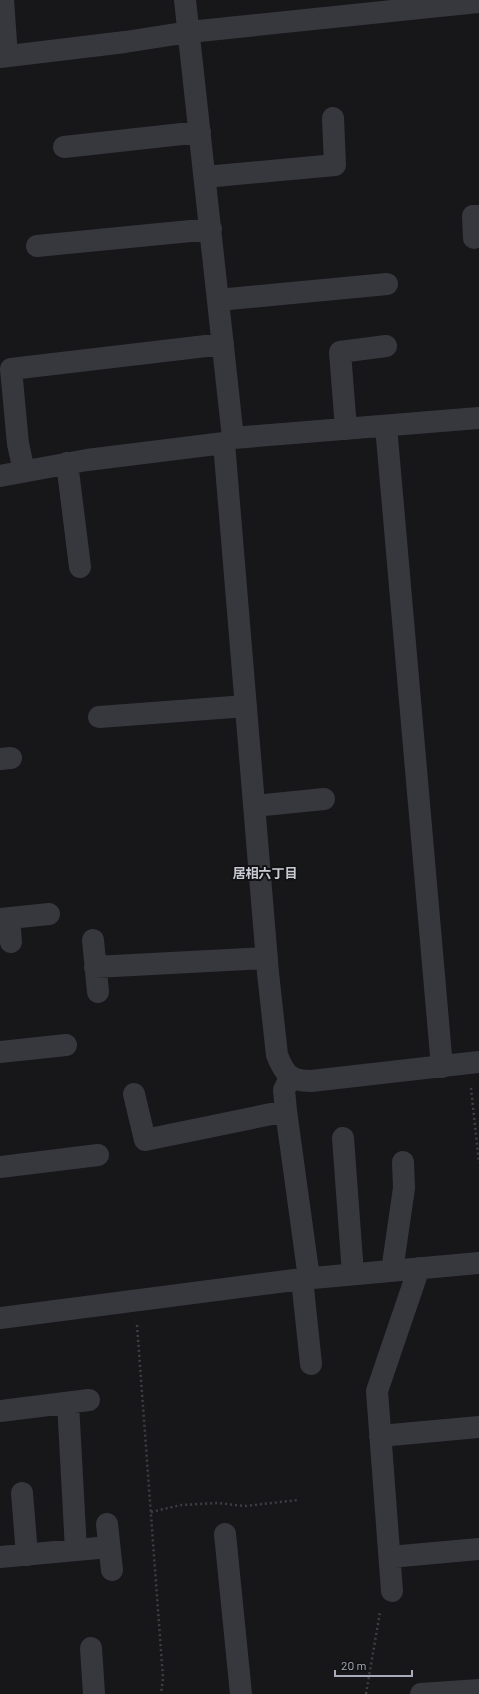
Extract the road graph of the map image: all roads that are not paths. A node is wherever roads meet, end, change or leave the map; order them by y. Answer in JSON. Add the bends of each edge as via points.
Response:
{"nodes":[{"id":1,"x":3,"y":0,"type":"edge"},
{"id":2,"x":184,"y":0,"type":"edge"},
{"id":3,"x":479,"y":2,"type":"edge"},
{"id":4,"x":189,"y":32,"type":"junction"},
{"id":5,"x":3,"y":56,"type":"edge"},
{"id":6,"x":333,"y":118,"type":"dead end"},
{"id":7,"x":200,"y":132,"type":"junction"},
{"id":8,"x":64,"y":148,"type":"dead end"},
{"id":9,"x":205,"y":177,"type":"junction"},
{"id":10,"x":479,"y":216,"type":"edge"},
{"id":11,"x":211,"y":229,"type":"junction"},
{"id":12,"x":474,"y":238,"type":"dead end"},
{"id":13,"x":37,"y":246,"type":"dead end"},
{"id":14,"x":387,"y":284,"type":"dead end"},
{"id":15,"x":218,"y":300,"type":"junction"},
{"id":16,"x":223,"y":344,"type":"junction"},
{"id":17,"x":386,"y":346,"type":"dead end"},
{"id":18,"x":479,"y":418,"type":"edge"},
{"id":19,"x":386,"y":426,"type":"junction"},
{"id":20,"x":346,"y":429,"type":"junction"},
{"id":21,"x":228,"y":441,"type":"junction"},
{"id":22,"x":67,"y":463,"type":"junction"},
{"id":23,"x":24,"y":471,"type":"junction"},
{"id":24,"x":0,"y":476,"type":"edge"},
{"id":25,"x":80,"y":567,"type":"dead end"},
{"id":26,"x":246,"y":706,"type":"junction"},
{"id":27,"x":99,"y":716,"type":"dead end"},
{"id":28,"x":324,"y":799,"type":"dead end"},
{"id":29,"x":254,"y":806,"type":"junction"},
{"id":30,"x":49,"y":914,"type":"dead end"},
{"id":31,"x":5,"y":919,"type":"edge"},
{"id":32,"x":93,"y":940,"type":"dead end"},
{"id":33,"x":11,"y":942,"type":"dead end"},
{"id":34,"x":267,"y":958,"type":"junction"},
{"id":35,"x":95,"y":967,"type":"junction"},
{"id":36,"x":98,"y":992,"type":"dead end"},
{"id":37,"x":66,"y":1045,"type":"dead end"},
{"id":38,"x":0,"y":1052,"type":"edge"},
{"id":39,"x":474,"y":1063,"type":"edge"},
{"id":40,"x":442,"y":1068,"type":"junction"},
{"id":41,"x":290,"y":1078,"type":"junction"},
{"id":42,"x":134,"y":1094,"type":"dead end"},
{"id":43,"x":286,"y":1111,"type":"junction"},
{"id":44,"x":343,"y":1138,"type":"dead end"},
{"id":45,"x":98,"y":1155,"type":"dead end"},
{"id":46,"x":403,"y":1162,"type":"dead end"},
{"id":47,"x":0,"y":1167,"type":"edge"},
{"id":48,"x":479,"y":1263,"type":"edge"},
{"id":49,"x":419,"y":1268,"type":"junction"},
{"id":50,"x":392,"y":1271,"type":"junction"},
{"id":51,"x":353,"y":1274,"type":"junction"},
{"id":52,"x":305,"y":1278,"type":"junction"},
{"id":53,"x":0,"y":1318,"type":"edge"},
{"id":54,"x":311,"y":1364,"type":"dead end"},
{"id":55,"x":0,"y":1411,"type":"edge"},
{"id":56,"x":479,"y":1427,"type":"edge"},
{"id":57,"x":380,"y":1436,"type":"junction"},
{"id":58,"x":22,"y":1493,"type":"dead end"},
{"id":59,"x":107,"y":1524,"type":"dead end"},
{"id":60,"x":225,"y":1534,"type":"dead end"},
{"id":61,"x":109,"y":1547,"type":"junction"},
{"id":62,"x":479,"y":1548,"type":"edge"},
{"id":63,"x":76,"y":1550,"type":"junction"},
{"id":64,"x":27,"y":1555,"type":"junction"},
{"id":65,"x":0,"y":1557,"type":"edge"},
{"id":66,"x":390,"y":1557,"type":"junction"},
{"id":67,"x":112,"y":1570,"type":"dead end"},
{"id":68,"x":392,"y":1591,"type":"road end"},
{"id":69,"x":91,"y":1648,"type":"dead end"},
{"id":70,"x":467,"y":1692,"type":"edge"},
{"id":71,"x":94,"y":1694,"type":"edge"},
{"id":72,"x":241,"y":1694,"type":"edge"},
{"id":73,"x":421,"y":1694,"type":"edge"}],
"edges":[{"from":1,"to":5,"type":"street"},
{"from":2,"to":4,"type":"street"},
{"from":3,"to":4,"type":"street"},
{"from":4,"to":5,"type":"street"},
{"from":4,"to":7,"type":"street"},
{"from":6,"to":9,"type":"street","via":[[335,165]]},
{"from":7,"to":8,"type":"street"},
{"from":7,"to":9,"type":"street"},
{"from":9,"to":11,"type":"street"},
{"from":10,"to":12,"type":"street","via":[[473,216]]},
{"from":11,"to":13,"type":"street"},
{"from":11,"to":15,"type":"street"},
{"from":14,"to":15,"type":"street"},
{"from":15,"to":16,"type":"street"},
{"from":16,"to":21,"type":"street"},
{"from":16,"to":23,"type":"street","via":[[11,369],[18,444]]},
{"from":17,"to":20,"type":"street","via":[[340,352]]},
{"from":18,"to":19,"type":"street"},
{"from":19,"to":20,"type":"street"},
{"from":19,"to":40,"type":"street"},
{"from":20,"to":21,"type":"street"},
{"from":21,"to":22,"type":"street"},
{"from":21,"to":26,"type":"street"},
{"from":22,"to":23,"type":"street"},
{"from":22,"to":25,"type":"street"},
{"from":23,"to":24,"type":"street"},
{"from":26,"to":27,"type":"street"},
{"from":26,"to":29,"type":"street"},
{"from":28,"to":29,"type":"street"},
{"from":29,"to":34,"type":"street"},
{"from":30,"to":31,"type":"street"},
{"from":31,"to":33,"type":"street"},
{"from":32,"to":35,"type":"street"},
{"from":34,"to":35,"type":"street"},
{"from":34,"to":41,"type":"street","via":[[278,1055],[282,1068]]},
{"from":35,"to":36,"type":"street"},
{"from":37,"to":38,"type":"street"},
{"from":39,"to":40,"type":"street"},
{"from":40,"to":41,"type":"street","via":[[311,1081]]},
{"from":41,"to":43,"type":"street","via":[[284,1090]]},
{"from":42,"to":43,"type":"street","via":[[145,1140]]},
{"from":43,"to":52,"type":"street"},
{"from":44,"to":51,"type":"street"},
{"from":45,"to":47,"type":"street"},
{"from":46,"to":50,"type":"street","via":[[404,1188]]},
{"from":48,"to":49,"type":"street"},
{"from":49,"to":50,"type":"street"},
{"from":49,"to":57,"type":"street","via":[[377,1391]]},
{"from":50,"to":51,"type":"street"},
{"from":51,"to":52,"type":"street"},
{"from":52,"to":53,"type":"street"},
{"from":52,"to":54,"type":"street"},
{"from":55,"to":63,"type":"street","via":[[78,1401]]},
{"from":56,"to":57,"type":"street"},
{"from":57,"to":66,"type":"street"},
{"from":58,"to":64,"type":"street"},
{"from":59,"to":61,"type":"street"},
{"from":60,"to":72,"type":"street"},
{"from":61,"to":63,"type":"street"},
{"from":61,"to":67,"type":"street"},
{"from":62,"to":66,"type":"street"},
{"from":63,"to":64,"type":"street"},
{"from":64,"to":65,"type":"street"},
{"from":66,"to":68,"type":"street"},
{"from":69,"to":71,"type":"street"},
{"from":70,"to":73,"type":"street"}]}
